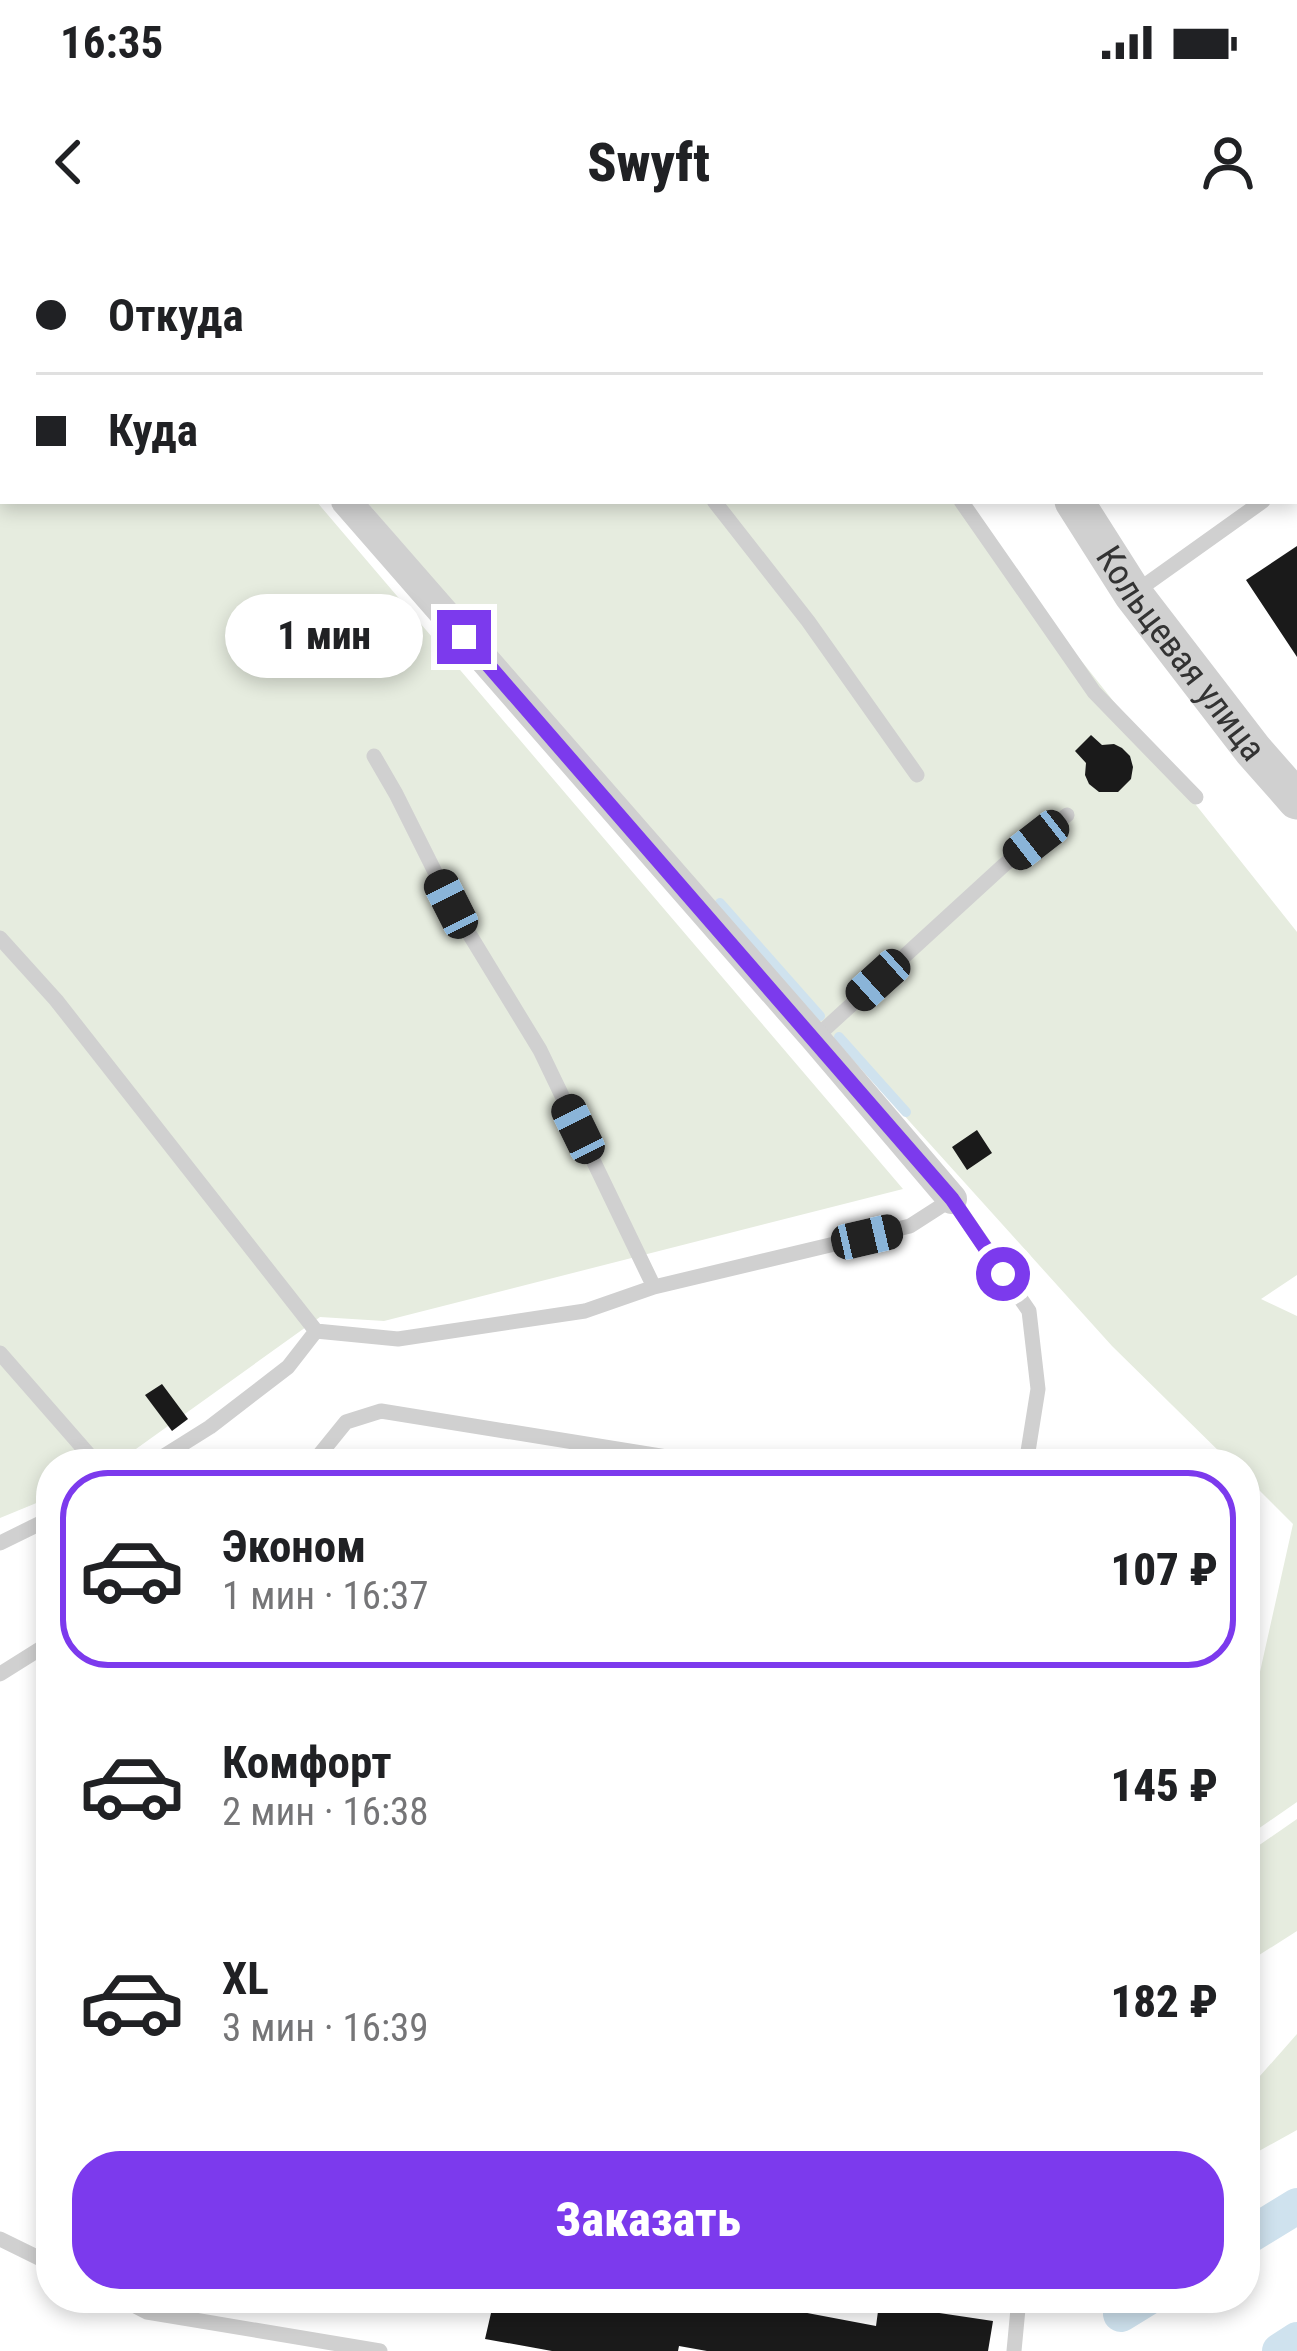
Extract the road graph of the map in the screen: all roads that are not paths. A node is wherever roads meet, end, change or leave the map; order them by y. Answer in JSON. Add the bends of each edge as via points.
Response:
{"nodes":[{"id":1,"x":349,"y":504,"type":"edge"},
{"id":2,"x":716,"y":504,"type":"edge"},
{"id":3,"x":963,"y":504,"type":"edge"},
{"id":4,"x":1076,"y":504,"type":"edge"},
{"id":5,"x":1259,"y":504,"type":"edge"},
{"id":6,"x":1133,"y":594,"type":"junction"},
{"id":7,"x":374,"y":756,"type":"dead end"},
{"id":8,"x":917,"y":775,"type":"dead end"},
{"id":9,"x":1196,"y":797,"type":"dead end"},
{"id":10,"x":1297,"y":800,"type":"edge"},
{"id":11,"x":1067,"y":815,"type":"dead end"},
{"id":12,"x":0,"y":938,"type":"edge"},
{"id":13,"x":814,"y":1038,"type":"junction"},
{"id":14,"x":952,"y":1199,"type":"junction"},
{"id":15,"x":654,"y":1287,"type":"junction"},
{"id":16,"x":316,"y":1331,"type":"junction"},
{"id":17,"x":0,"y":1353,"type":"edge"},
{"id":18,"x":84,"y":1449,"type":"edge"},
{"id":19,"x":175,"y":1449,"type":"edge"},
{"id":20,"x":324,"y":1449,"type":"edge"},
{"id":21,"x":617,"y":1449,"type":"edge"},
{"id":22,"x":1028,"y":1449,"type":"edge"},
{"id":23,"x":36,"y":1525,"type":"edge"},
{"id":24,"x":0,"y":1543,"type":"edge"},
{"id":25,"x":36,"y":1651,"type":"edge"},
{"id":26,"x":0,"y":1674,"type":"edge"},
{"id":27,"x":0,"y":2239,"type":"edge"},
{"id":28,"x":36,"y":2257,"type":"edge"},
{"id":29,"x":153,"y":2313,"type":"edge"},
{"id":30,"x":1018,"y":2313,"type":"edge"},
{"id":31,"x":380,"y":2351,"type":"edge"},
{"id":32,"x":1014,"y":2351,"type":"edge"}],
"edges":[{"from":1,"to":13,"type":"street"},
{"from":2,"to":8,"type":"lane"},
{"from":3,"to":9,"type":"lane","via":[[1094,692]]},
{"from":4,"to":6,"type":"street","name":"Кольцевая улица"},
{"from":5,"to":6,"type":"lane"},
{"from":6,"to":10,"type":"street","name":"Кольцевая улица"},
{"from":7,"to":15,"type":"lane","via":[[540,1050]]},
{"from":11,"to":13,"type":"lane"},
{"from":12,"to":16,"type":"lane"},
{"from":13,"to":14,"type":"street"},
{"from":14,"to":15,"type":"lane","via":[[910,1226]]},
{"from":14,"to":22,"type":"lane","via":[[1029,1311],[1038,1389]]},
{"from":15,"to":16,"type":"lane","via":[[585,1311],[398,1339]]},
{"from":16,"to":19,"type":"lane","via":[[288,1367]]},
{"from":17,"to":18,"type":"lane"},
{"from":20,"to":21,"type":"lane","via":[[346,1422],[381,1411]]},
{"from":23,"to":24,"type":"lane"},
{"from":25,"to":26,"type":"lane"},
{"from":27,"to":28,"type":"lane"},
{"from":29,"to":31,"type":"lane"},
{"from":30,"to":32,"type":"lane"}]}
